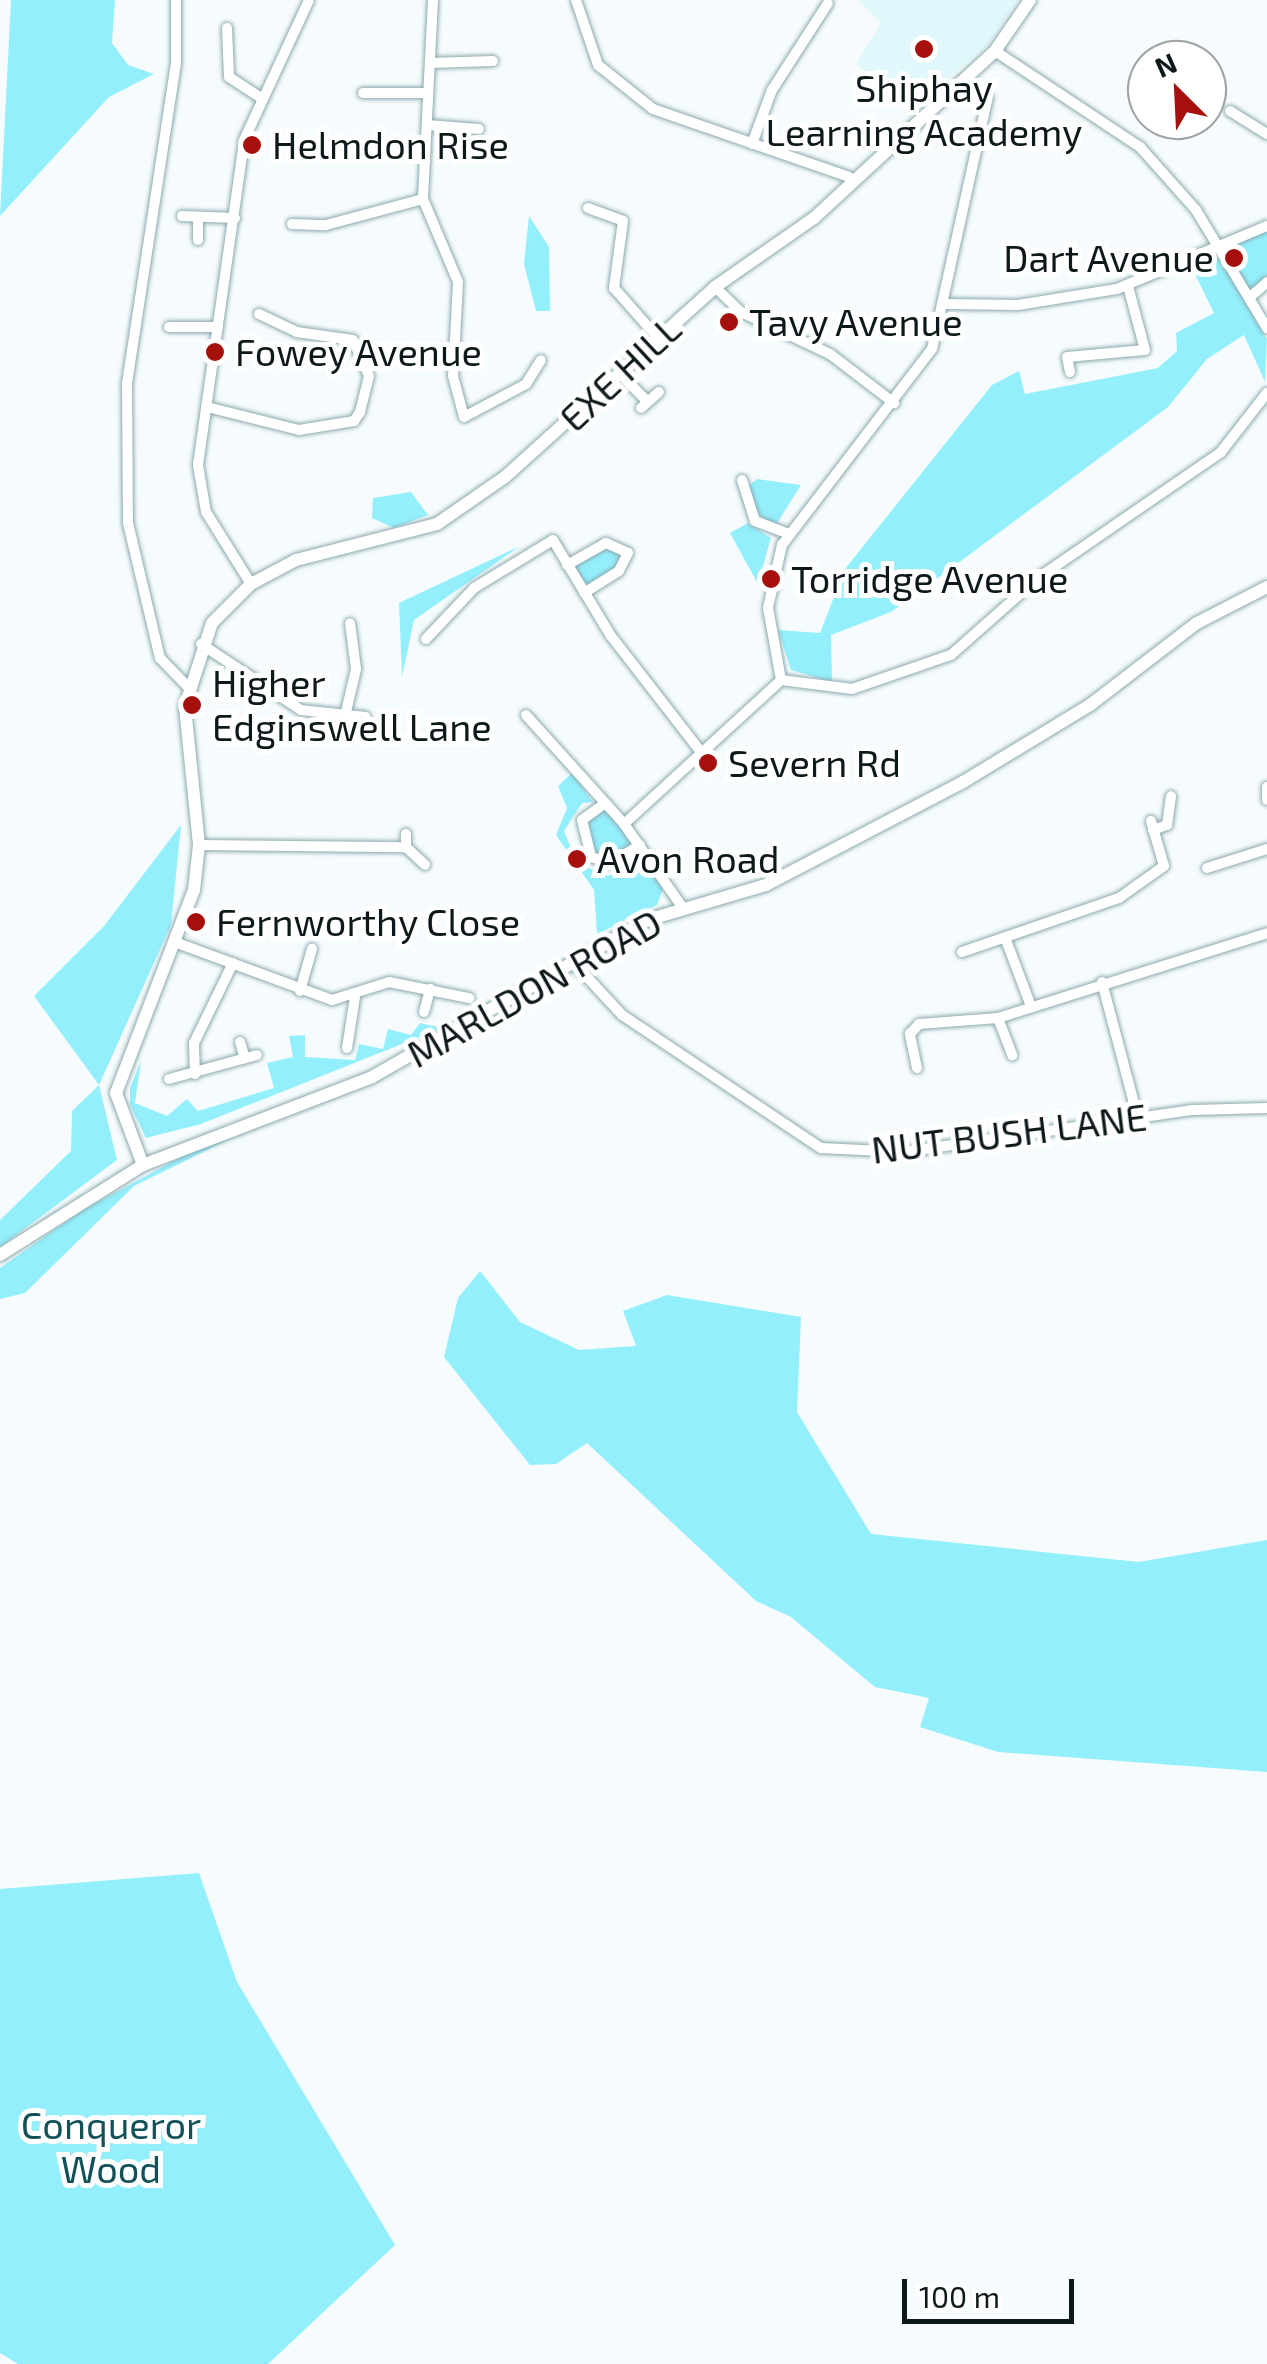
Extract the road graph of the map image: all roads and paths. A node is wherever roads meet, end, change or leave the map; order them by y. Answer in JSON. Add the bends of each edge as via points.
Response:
{"nodes":[{"id":1,"x":176,"y":0,"type":"edge"},
{"id":2,"x":310,"y":0,"type":"edge"},
{"id":3,"x":433,"y":0,"type":"edge"},
{"id":4,"x":576,"y":0,"type":"edge"},
{"id":5,"x":1030,"y":0,"type":"edge"},
{"id":6,"x":828,"y":4,"type":"dead end"},
{"id":7,"x":227,"y":28,"type":"dead end"},
{"id":8,"x":994,"y":51,"type":"junction"},
{"id":9,"x":493,"y":61,"type":"dead end"},
{"id":10,"x":430,"y":63,"type":"junction"},
{"id":11,"x":363,"y":93,"type":"dead end"},
{"id":12,"x":428,"y":93,"type":"junction"},
{"id":13,"x":988,"y":97,"type":"dead end"},
{"id":14,"x":261,"y":98,"type":"junction"},
{"id":15,"x":1230,"y":111,"type":"dead end"},
{"id":16,"x":427,"y":125,"type":"junction"},
{"id":17,"x":480,"y":129,"type":"dead end"},
{"id":18,"x":1267,"y":134,"type":"edge"},
{"id":19,"x":752,"y":144,"type":"junction"},
{"id":20,"x":849,"y":178,"type":"junction"},
{"id":21,"x":423,"y":199,"type":"junction"},
{"id":22,"x":588,"y":208,"type":"dead end"},
{"id":23,"x":182,"y":216,"type":"dead end"},
{"id":24,"x":198,"y":217,"type":"junction"},
{"id":25,"x":235,"y":218,"type":"junction"},
{"id":26,"x":292,"y":224,"type":"dead end"},
{"id":27,"x":1267,"y":226,"type":"edge"},
{"id":28,"x":198,"y":240,"type":"dead end"},
{"id":29,"x":1219,"y":244,"type":"junction"},
{"id":30,"x":1267,"y":282,"type":"edge"},
{"id":31,"x":715,"y":286,"type":"junction"},
{"id":32,"x":1128,"y":286,"type":"junction"},
{"id":33,"x":1250,"y":298,"type":"junction"},
{"id":34,"x":947,"y":304,"type":"junction"},
{"id":35,"x":259,"y":314,"type":"dead end"},
{"id":36,"x":169,"y":327,"type":"dead end"},
{"id":37,"x":218,"y":327,"type":"junction"},
{"id":38,"x":1267,"y":328,"type":"edge"},
{"id":39,"x":659,"y":339,"type":"junction"},
{"id":40,"x":542,"y":360,"type":"dead end"},
{"id":41,"x":1070,"y":372,"type":"dead end"},
{"id":42,"x":622,"y":376,"type":"junction"},
{"id":43,"x":659,"y":392,"type":"dead end"},
{"id":44,"x":1267,"y":393,"type":"edge"},
{"id":45,"x":894,"y":403,"type":"junction"},
{"id":46,"x":207,"y":407,"type":"junction"},
{"id":47,"x":742,"y":480,"type":"dead end"},
{"id":48,"x":787,"y":534,"type":"junction"},
{"id":49,"x":568,"y":566,"type":"junction"},
{"id":50,"x":250,"y":584,"type":"junction"},
{"id":51,"x":1267,"y":587,"type":"edge"},
{"id":52,"x":584,"y":593,"type":"junction"},
{"id":53,"x":350,"y":623,"type":"dead end"},
{"id":54,"x":427,"y":632,"type":"dead end"},
{"id":55,"x":200,"y":644,"type":"junction"},
{"id":56,"x":780,"y":680,"type":"junction"},
{"id":57,"x":187,"y":686,"type":"junction"},
{"id":58,"x":526,"y":715,"type":"dead end"},
{"id":59,"x":345,"y":716,"type":"junction"},
{"id":60,"x":366,"y":717,"type":"dead end"},
{"id":61,"x":701,"y":752,"type":"junction"},
{"id":62,"x":1267,"y":787,"type":"edge"},
{"id":63,"x":1171,"y":796,"type":"dead end"},
{"id":64,"x":1267,"y":800,"type":"edge"},
{"id":65,"x":604,"y":804,"type":"junction"},
{"id":66,"x":624,"y":824,"type":"junction"},
{"id":67,"x":406,"y":834,"type":"dead end"},
{"id":68,"x":199,"y":845,"type":"junction"},
{"id":69,"x":640,"y":845,"type":"junction"},
{"id":70,"x":406,"y":847,"type":"junction"},
{"id":71,"x":1267,"y":849,"type":"edge"},
{"id":72,"x":425,"y":865,"type":"dead end"},
{"id":73,"x":1206,"y":868,"type":"dead end"},
{"id":74,"x":683,"y":908,"type":"junction"},
{"id":75,"x":1267,"y":933,"type":"edge"},
{"id":76,"x":1006,"y":940,"type":"junction"},
{"id":77,"x":180,"y":944,"type":"junction"},
{"id":78,"x":312,"y":949,"type":"dead end"},
{"id":79,"x":962,"y":952,"type":"dead end"},
{"id":80,"x":234,"y":964,"type":"junction"},
{"id":81,"x":574,"y":964,"type":"junction"},
{"id":82,"x":1102,"y":982,"type":"junction"},
{"id":83,"x":430,"y":988,"type":"junction"},
{"id":84,"x":300,"y":990,"type":"junction"},
{"id":85,"x":355,"y":997,"type":"junction"},
{"id":86,"x":469,"y":998,"type":"dead end"},
{"id":87,"x":1030,"y":1006,"type":"junction"},
{"id":88,"x":424,"y":1012,"type":"dead end"},
{"id":89,"x":904,"y":1018,"type":"dead end"},
{"id":90,"x":998,"y":1018,"type":"junction"},
{"id":91,"x":914,"y":1029,"type":"junction"},
{"id":92,"x":240,"y":1042,"type":"dead end"},
{"id":93,"x":347,"y":1048,"type":"dead end"},
{"id":94,"x":1012,"y":1054,"type":"dead end"},
{"id":95,"x":917,"y":1068,"type":"dead end"},
{"id":96,"x":195,"y":1074,"type":"junction"},
{"id":97,"x":168,"y":1079,"type":"dead end"},
{"id":98,"x":1267,"y":1108,"type":"edge"},
{"id":99,"x":1138,"y":1118,"type":"junction"},
{"id":100,"x":143,"y":1165,"type":"junction"},
{"id":101,"x":0,"y":1255,"type":"edge"}],
"edges":[{"from":1,"to":57,"type":"street","via":[[176,63],[126,417],[128,523],[160,658]]},
{"from":2,"to":14,"type":"street"},
{"from":3,"to":10,"type":"street"},
{"from":4,"to":19,"type":"street","via":[[598,65],[618,83],[666,117]]},
{"from":5,"to":8,"type":"street","name":"EXE HILL"},
{"from":6,"to":19,"type":"street","via":[[772,90]]},
{"from":7,"to":14,"type":"street","via":[[230,77]]},
{"from":8,"to":20,"type":"street","name":"EXE HILL"},
{"from":8,"to":29,"type":"street","via":[[1140,147]]},
{"from":9,"to":10,"type":"street"},
{"from":10,"to":12,"type":"street"},
{"from":11,"to":12,"type":"street"},
{"from":12,"to":16,"type":"street"},
{"from":13,"to":34,"type":"street"},
{"from":14,"to":25,"type":"street","via":[[244,140]]},
{"from":15,"to":18,"type":"street"},
{"from":16,"to":17,"type":"street"},
{"from":16,"to":21,"type":"street"},
{"from":19,"to":20,"type":"street"},
{"from":20,"to":31,"type":"street","name":"EXE HILL","via":[[814,218]]},
{"from":21,"to":26,"type":"street"},
{"from":21,"to":40,"type":"street","via":[[458,282],[453,376],[464,417],[526,384]]},
{"from":22,"to":39,"type":"street","via":[[623,222],[614,288]]},
{"from":23,"to":24,"type":"street"},
{"from":24,"to":25,"type":"street"},
{"from":24,"to":28,"type":"street"},
{"from":25,"to":37,"type":"street"},
{"from":27,"to":29,"type":"street"},
{"from":29,"to":32,"type":"street"},
{"from":29,"to":33,"type":"street"},
{"from":30,"to":33,"type":"street"},
{"from":31,"to":39,"type":"street","name":"EXE HILL"},
{"from":31,"to":45,"type":"street","via":[[741,312],[830,354]]},
{"from":32,"to":34,"type":"street","via":[[1018,305]]},
{"from":32,"to":41,"type":"street","via":[[1145,350],[1067,357]]},
{"from":33,"to":38,"type":"street"},
{"from":34,"to":45,"type":"street","via":[[932,349]]},
{"from":35,"to":46,"type":"street","via":[[297,332],[353,340],[369,376],[360,412],[354,421],[299,430]]},
{"from":36,"to":37,"type":"street"},
{"from":37,"to":46,"type":"street"},
{"from":39,"to":42,"type":"street","name":"EXE HILL"},
{"from":42,"to":43,"type":"street","via":[[644,404]]},
{"from":42,"to":50,"type":"street","name":"EXE HILL","via":[[436,524],[296,560]]},
{"from":44,"to":56,"type":"street","via":[[1221,452],[1038,578],[951,656],[852,689]]},
{"from":45,"to":48,"type":"street"},
{"from":46,"to":50,"type":"street","via":[[198,465],[206,512]]},
{"from":47,"to":48,"type":"street","via":[[755,521]]},
{"from":48,"to":56,"type":"street","via":[[768,608]]},
{"from":49,"to":52,"type":"street"},
{"from":49,"to":52,"type":"street","via":[[606,543],[628,553],[619,570]]},
{"from":49,"to":54,"type":"street","via":[[553,540],[474,588]]},
{"from":50,"to":55,"type":"street","name":"EXE HILL"},
{"from":51,"to":74,"type":"street","name":"MARLDON ROAD","via":[[1197,623],[1090,705],[962,782],[766,885]]},
{"from":52,"to":61,"type":"street"},
{"from":53,"to":59,"type":"street","via":[[356,668]]},
{"from":55,"to":57,"type":"street","name":"EXE HILL"},
{"from":55,"to":59,"type":"street","via":[[300,710]]},
{"from":56,"to":61,"type":"street"},
{"from":57,"to":68,"type":"street"},
{"from":58,"to":65,"type":"street"},
{"from":59,"to":60,"type":"street"},
{"from":61,"to":66,"type":"street"},
{"from":62,"to":64,"type":"street"},
{"from":63,"to":76,"type":"street","via":[[1166,826],[1152,826],[1164,866],[1094,910]]},
{"from":65,"to":66,"type":"street"},
{"from":65,"to":69,"type":"street","via":[[582,820],[591,857],[611,863]]},
{"from":66,"to":69,"type":"street"},
{"from":67,"to":70,"type":"street"},
{"from":68,"to":70,"type":"street"},
{"from":68,"to":77,"type":"street"},
{"from":69,"to":74,"type":"street"},
{"from":70,"to":72,"type":"street"},
{"from":71,"to":73,"type":"street"},
{"from":74,"to":81,"type":"street","name":"MARLDON ROAD"},
{"from":75,"to":82,"type":"street"},
{"from":76,"to":79,"type":"street"},
{"from":76,"to":87,"type":"street"},
{"from":77,"to":80,"type":"street"},
{"from":77,"to":100,"type":"street","via":[[116,1094]]},
{"from":78,"to":84,"type":"street"},
{"from":80,"to":84,"type":"street"},
{"from":80,"to":96,"type":"street","via":[[194,1043]]},
{"from":81,"to":99,"type":"street","name":"NUT BUSH LANE","via":[[622,1015],[821,1148],[904,1152]]},
{"from":81,"to":100,"type":"street","name":"MARLDON ROAD","via":[[372,1077]]},
{"from":82,"to":87,"type":"street"},
{"from":82,"to":99,"type":"street"},
{"from":83,"to":85,"type":"street","via":[[389,982]]},
{"from":83,"to":86,"type":"street"},
{"from":83,"to":88,"type":"street"},
{"from":84,"to":85,"type":"street"},
{"from":85,"to":93,"type":"street"},
{"from":87,"to":90,"type":"street"},
{"from":89,"to":91,"type":"street"},
{"from":90,"to":91,"type":"street"},
{"from":90,"to":94,"type":"street"},
{"from":91,"to":95,"type":"street"},
{"from":92,"to":96,"type":"street","via":[[251,1057]]},
{"from":96,"to":97,"type":"street"},
{"from":98,"to":99,"type":"street","name":"NUT BUSH LANE"},
{"from":100,"to":101,"type":"street","name":"MARLDON ROAD"}]}
